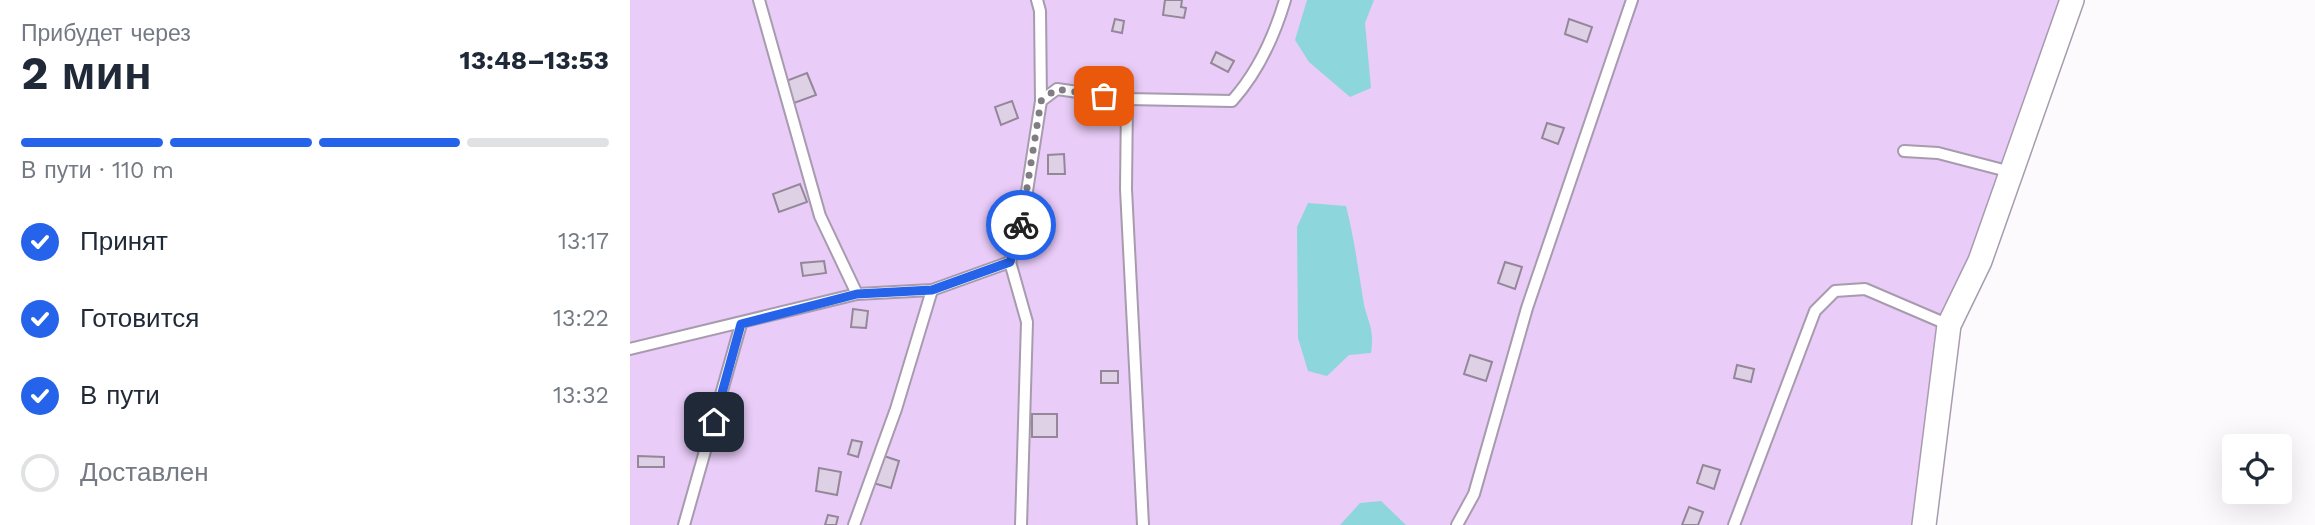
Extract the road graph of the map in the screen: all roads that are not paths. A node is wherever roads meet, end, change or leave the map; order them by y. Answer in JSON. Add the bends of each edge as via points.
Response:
{"nodes":[{"id":1,"x":758,"y":0,"type":"edge"},
{"id":2,"x":1037,"y":0,"type":"edge"},
{"id":3,"x":1285,"y":0,"type":"edge"},
{"id":4,"x":1632,"y":0,"type":"edge"},
{"id":5,"x":2072,"y":0,"type":"edge"},
{"id":6,"x":1127,"y":99,"type":"junction"},
{"id":7,"x":1041,"y":101,"type":"junction"},
{"id":8,"x":1904,"y":151,"type":"dead end"},
{"id":9,"x":2011,"y":172,"type":"junction"},
{"id":10,"x":1010,"y":262,"type":"junction"},
{"id":11,"x":932,"y":290,"type":"junction"},
{"id":12,"x":857,"y":294,"type":"junction"},
{"id":13,"x":741,"y":324,"type":"junction"},
{"id":14,"x":1949,"y":325,"type":"junction"},
{"id":15,"x":630,"y":349,"type":"edge"},
{"id":16,"x":684,"y":525,"type":"edge"},
{"id":17,"x":853,"y":525,"type":"edge"},
{"id":18,"x":1021,"y":525,"type":"edge"},
{"id":19,"x":1143,"y":525,"type":"edge"},
{"id":20,"x":1457,"y":525,"type":"edge"},
{"id":21,"x":1734,"y":525,"type":"edge"},
{"id":22,"x":1924,"y":525,"type":"edge"}],
"edges":[{"from":1,"to":12,"type":"lane","via":[[820,216]]},
{"from":2,"to":7,"type":"lane","via":[[1041,11]]},
{"from":3,"to":6,"type":"lane","via":[[1276,30],[1248,83],[1232,101]]},
{"from":4,"to":20,"type":"lane","via":[[1527,307],[1474,494]]},
{"from":5,"to":9,"type":"street"},
{"from":6,"to":7,"type":"lane","via":[[1056,89]]},
{"from":6,"to":19,"type":"lane","via":[[1126,190]]},
{"from":7,"to":10,"type":"lane","via":[[1023,217]]},
{"from":8,"to":9,"type":"lane","via":[[1938,153]]},
{"from":9,"to":14,"type":"street","via":[[1980,261]]},
{"from":10,"to":11,"type":"lane"},
{"from":10,"to":18,"type":"lane","via":[[1027,323]]},
{"from":11,"to":12,"type":"lane"},
{"from":11,"to":17,"type":"lane"},
{"from":12,"to":13,"type":"lane"},
{"from":13,"to":15,"type":"lane"},
{"from":13,"to":16,"type":"lane"},
{"from":14,"to":21,"type":"lane","via":[[1865,289],[1835,291],[1815,311]]},
{"from":14,"to":22,"type":"street"}]}
